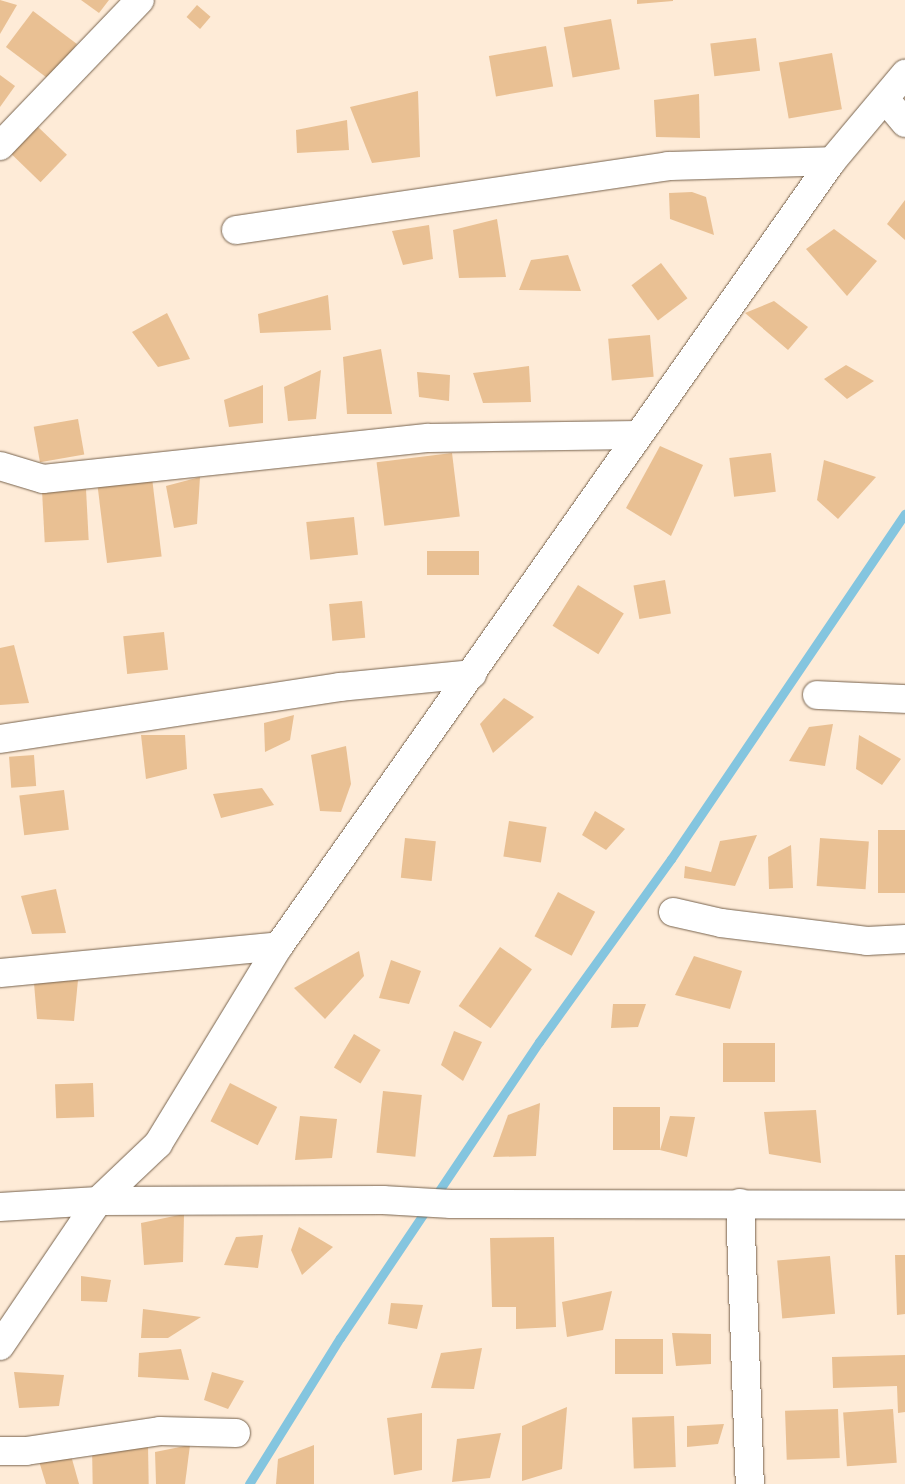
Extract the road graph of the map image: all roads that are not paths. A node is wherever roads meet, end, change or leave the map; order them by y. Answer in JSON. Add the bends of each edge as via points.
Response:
{"nodes":[{"id":1,"x":140,"y":0,"type":"edge"},
{"id":2,"x":905,"y":74,"type":"edge"},
{"id":3,"x":886,"y":100,"type":"junction"},
{"id":4,"x":905,"y":123,"type":"edge"},
{"id":5,"x":0,"y":146,"type":"edge"},
{"id":6,"x":832,"y":161,"type":"junction"},
{"id":7,"x":236,"y":230,"type":"dead end"},
{"id":8,"x":638,"y":435,"type":"junction"},
{"id":9,"x":0,"y":466,"type":"edge"},
{"id":10,"x":472,"y":674,"type":"junction"},
{"id":11,"x":817,"y":695,"type":"dead end"},
{"id":12,"x":905,"y":699,"type":"edge"},
{"id":13,"x":0,"y":739,"type":"edge"},
{"id":14,"x":673,"y":912,"type":"dead end"},
{"id":15,"x":905,"y":939,"type":"edge"},
{"id":16,"x":279,"y":946,"type":"junction"},
{"id":17,"x":0,"y":972,"type":"edge"},
{"id":18,"x":98,"y":1201,"type":"junction"},
{"id":19,"x":740,"y":1203,"type":"junction"},
{"id":20,"x":905,"y":1205,"type":"edge"},
{"id":21,"x":0,"y":1207,"type":"edge"},
{"id":22,"x":0,"y":1346,"type":"edge"},
{"id":23,"x":236,"y":1433,"type":"dead end"},
{"id":24,"x":0,"y":1451,"type":"edge"},
{"id":25,"x":750,"y":1484,"type":"edge"}],
"edges":[{"from":1,"to":5,"type":"street"},
{"from":2,"to":3,"type":"street"},
{"from":3,"to":4,"type":"street"},
{"from":3,"to":6,"type":"street"},
{"from":6,"to":7,"type":"street","via":[[668,166]]},
{"from":6,"to":8,"type":"street"},
{"from":8,"to":9,"type":"street","via":[[429,438],[43,479]]},
{"from":8,"to":10,"type":"street"},
{"from":10,"to":13,"type":"street","via":[[340,687]]},
{"from":10,"to":16,"type":"street"},
{"from":11,"to":12,"type":"street"},
{"from":14,"to":15,"type":"street","via":[[721,923],[867,941]]},
{"from":16,"to":17,"type":"street"},
{"from":16,"to":18,"type":"street","via":[[158,1144]]},
{"from":18,"to":19,"type":"street"},
{"from":18,"to":21,"type":"street"},
{"from":18,"to":22,"type":"street"},
{"from":19,"to":20,"type":"street"},
{"from":19,"to":25,"type":"street"},
{"from":23,"to":24,"type":"street","via":[[160,1431],[26,1451]]}]}
